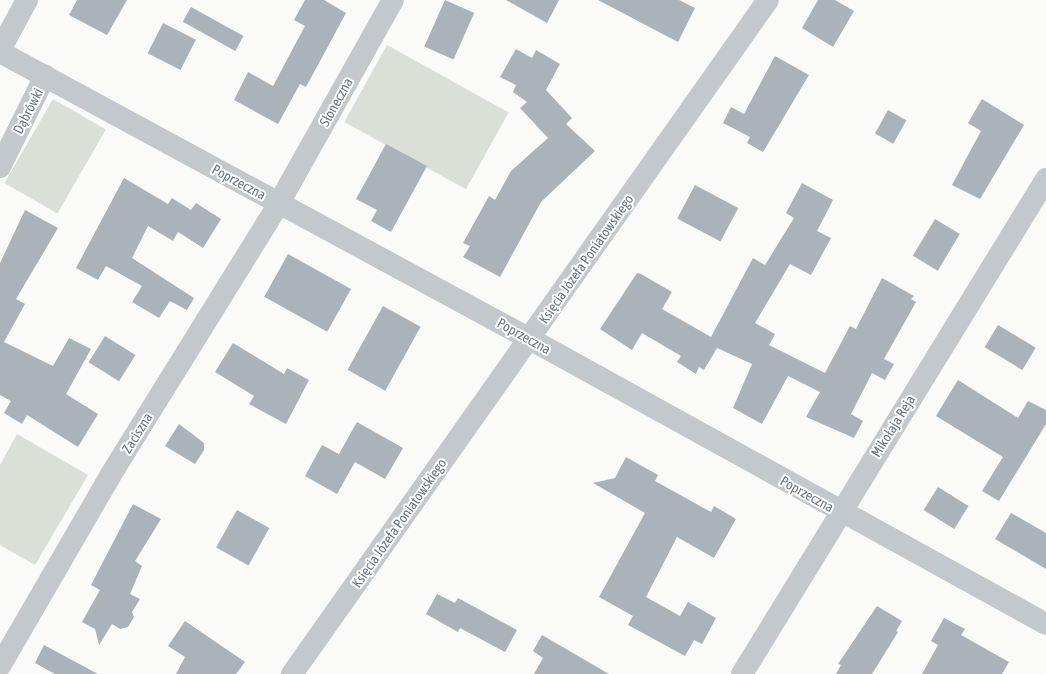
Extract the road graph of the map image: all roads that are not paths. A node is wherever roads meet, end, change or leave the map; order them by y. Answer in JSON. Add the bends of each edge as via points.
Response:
{"nodes":[{"id":1,"x":27,"y":0,"type":"edge"},
{"id":2,"x":393,"y":0,"type":"edge"},
{"id":3,"x":768,"y":0,"type":"edge"},
{"id":4,"x":0,"y":51,"type":"edge"},
{"id":5,"x":45,"y":76,"type":"junction"},
{"id":6,"x":0,"y":167,"type":"edge"},
{"id":7,"x":1046,"y":179,"type":"edge"},
{"id":8,"x":279,"y":203,"type":"junction"},
{"id":9,"x":530,"y":339,"type":"junction"},
{"id":10,"x":839,"y":512,"type":"junction"},
{"id":11,"x":1046,"y":624,"type":"edge"},
{"id":12,"x":0,"y":666,"type":"edge"},
{"id":13,"x":292,"y":674,"type":"edge"},
{"id":14,"x":742,"y":674,"type":"edge"}],
"edges":[{"from":1,"to":4,"type":"street"},
{"from":2,"to":8,"type":"street","name":"Słoneczna"},
{"from":3,"to":9,"type":"street","name":"Księcia Józefa Poniatowskiego"},
{"from":4,"to":5,"type":"street","name":"Poprzeczna"},
{"from":5,"to":6,"type":"street","name":"Dąbrówki"},
{"from":5,"to":8,"type":"street","name":"Poprzeczna"},
{"from":7,"to":10,"type":"street","name":"Mikołaja Reja"},
{"from":8,"to":9,"type":"street","name":"Poprzeczna"},
{"from":8,"to":12,"type":"street","name":"Zaciszna","via":[[110,476]]},
{"from":9,"to":10,"type":"street","name":"Poprzeczna"},
{"from":9,"to":13,"type":"street","name":"Księcia Józefa Poniatowskiego"},
{"from":10,"to":11,"type":"street","name":"Poprzeczna"},
{"from":10,"to":14,"type":"street","name":"Mikołaja Reja"}]}
